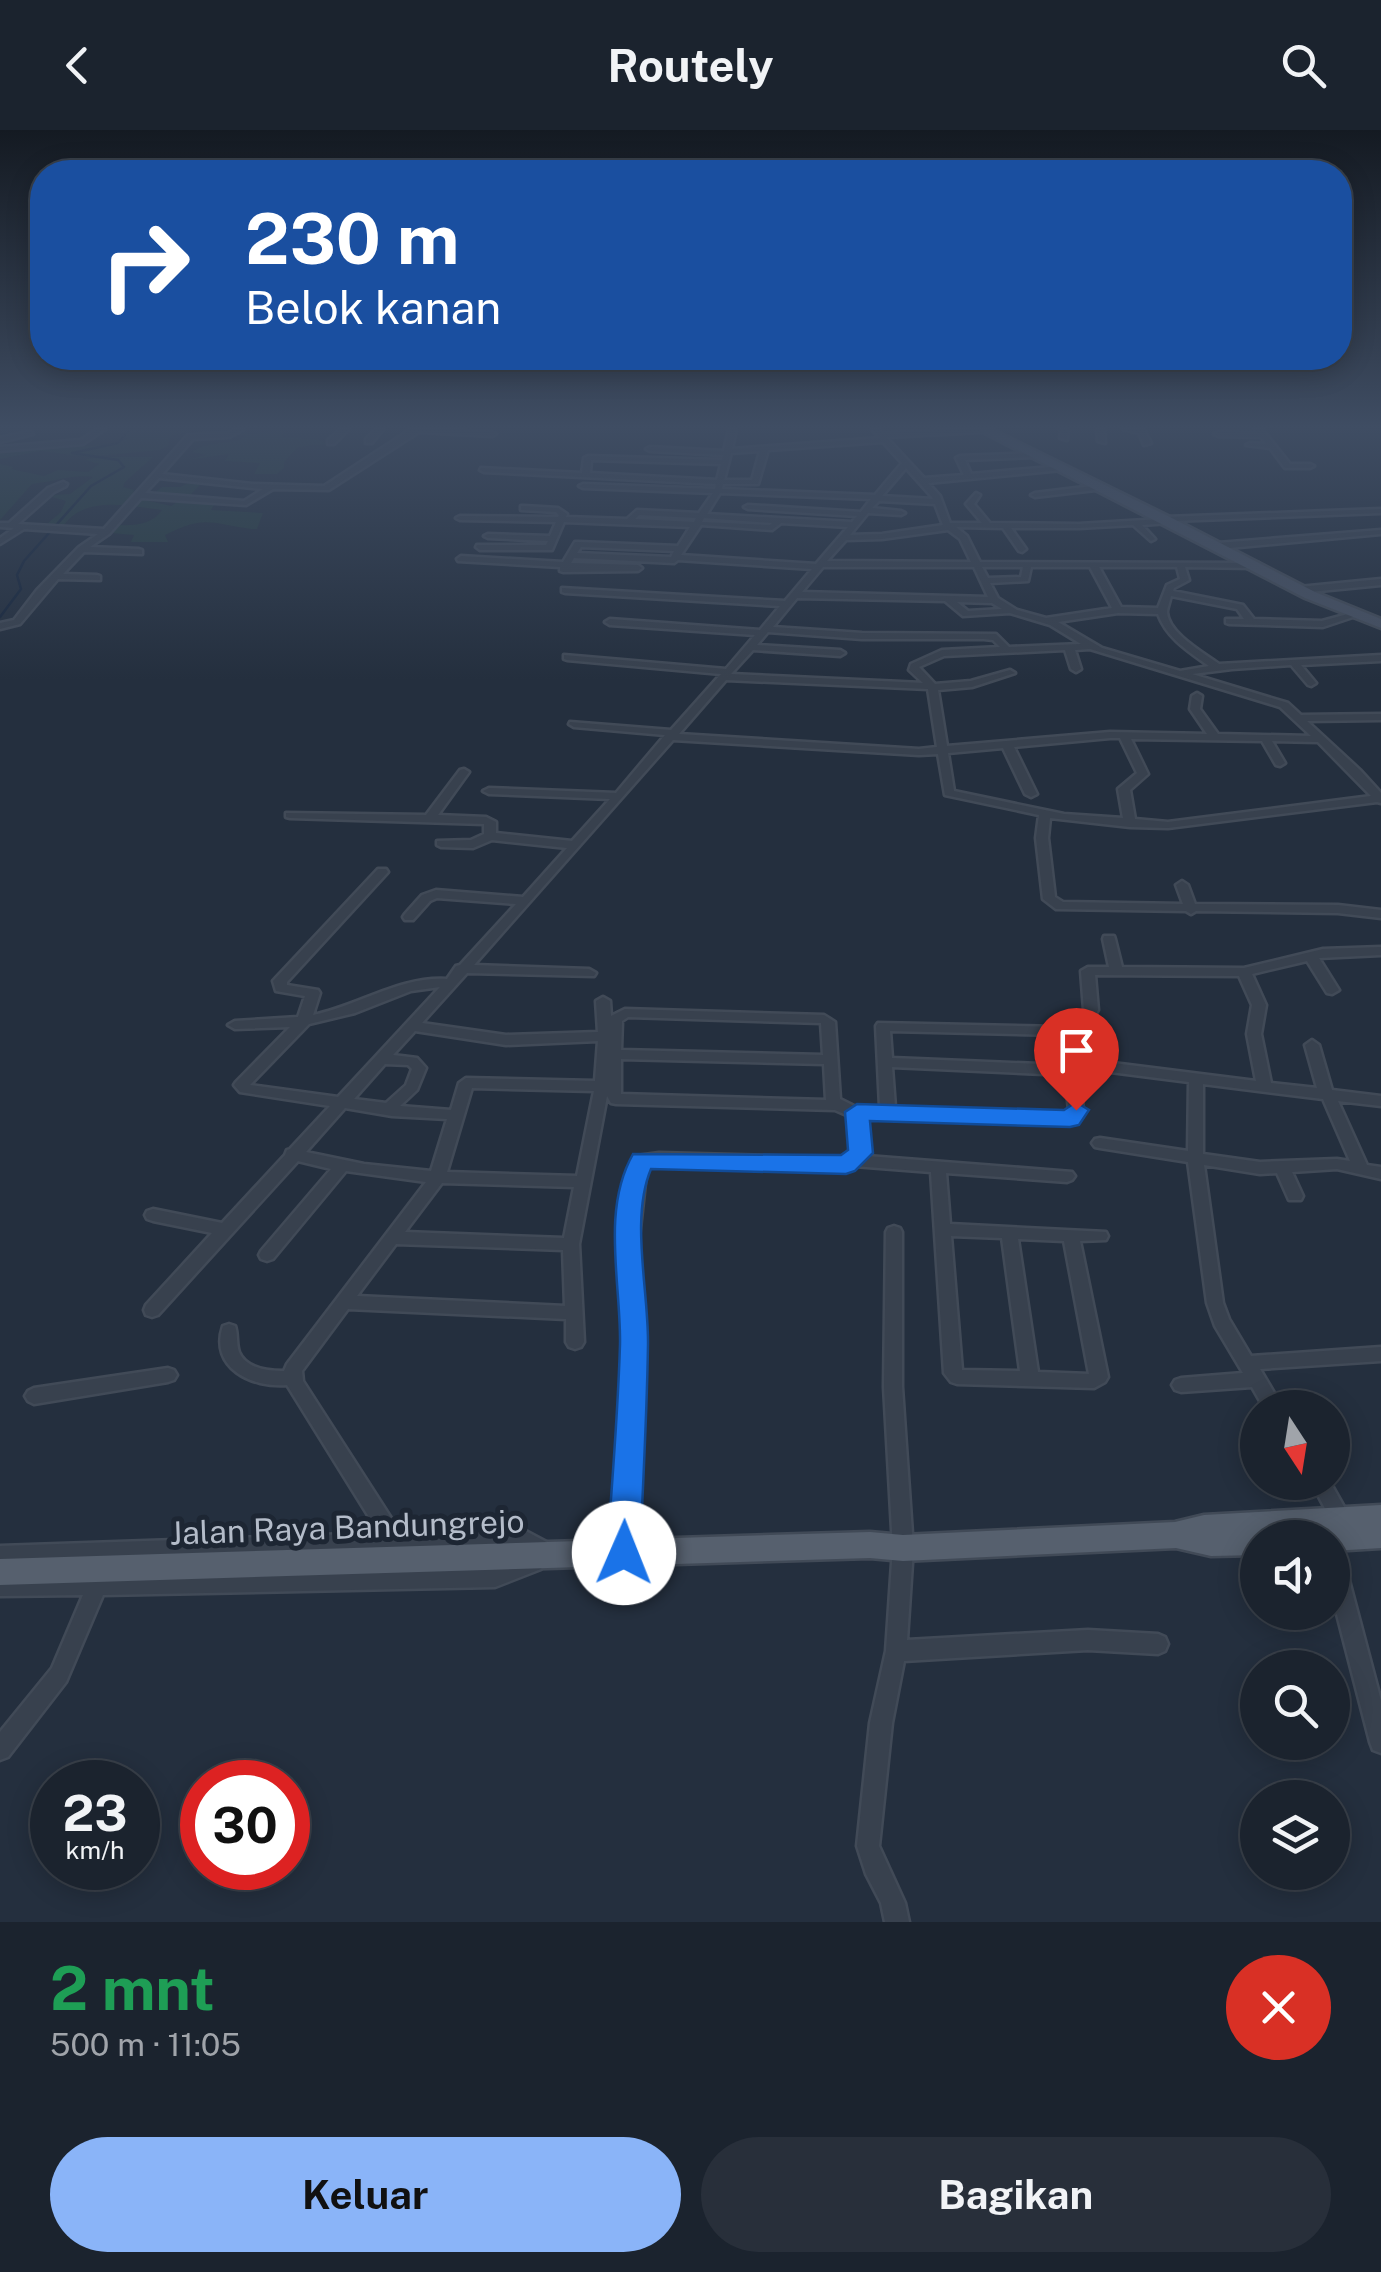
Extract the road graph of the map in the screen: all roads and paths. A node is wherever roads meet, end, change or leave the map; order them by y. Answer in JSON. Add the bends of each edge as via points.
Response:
{"nodes":[{"id":1,"x":864,"y":512,"type":"edge"},
{"id":2,"x":29,"y":513,"type":"edge"},
{"id":3,"x":122,"y":513,"type":"edge"},
{"id":4,"x":561,"y":513,"type":"edge"},
{"id":5,"x":636,"y":513,"type":"edge"},
{"id":6,"x":645,"y":513,"type":"edge"},
{"id":7,"x":683,"y":513,"type":"edge"},
{"id":8,"x":704,"y":513,"type":"edge"},
{"id":9,"x":844,"y":513,"type":"edge"},
{"id":10,"x":943,"y":513,"type":"edge"},
{"id":11,"x":977,"y":513,"type":"edge"},
{"id":12,"x":1153,"y":513,"type":"edge"},
{"id":13,"x":1343,"y":513,"type":"edge"},
{"id":14,"x":702,"y":517,"type":"junction"},
{"id":15,"x":460,"y":518,"type":"dead end"},
{"id":16,"x":562,"y":520,"type":"junction"},
{"id":17,"x":1168,"y":520,"type":"junction"},
{"id":18,"x":986,"y":523,"type":"junction"},
{"id":19,"x":1135,"y":523,"type":"junction"},
{"id":20,"x":853,"y":524,"type":"junction"},
{"id":21,"x":1004,"y":524,"type":"junction"},
{"id":22,"x":0,"y":525,"type":"edge"},
{"id":23,"x":17,"y":525,"type":"junction"},
{"id":24,"x":948,"y":526,"type":"junction"},
{"id":25,"x":106,"y":532,"type":"junction"},
{"id":26,"x":1381,"y":532,"type":"edge"},
{"id":27,"x":488,"y":536,"type":"dead end"},
{"id":28,"x":554,"y":536,"type":"junction"},
{"id":29,"x":842,"y":537,"type":"junction"},
{"id":30,"x":1151,"y":539,"type":"dead end"},
{"id":31,"x":688,"y":540,"type":"junction"},
{"id":32,"x":0,"y":542,"type":"edge"},
{"id":33,"x":1218,"y":546,"type":"junction"},
{"id":34,"x":480,"y":547,"type":"dead end"},
{"id":35,"x":82,"y":549,"type":"junction"},
{"id":36,"x":1022,"y":550,"type":"dead end"},
{"id":37,"x":139,"y":552,"type":"dead end"},
{"id":38,"x":674,"y":558,"type":"junction"},
{"id":39,"x":460,"y":559,"type":"dead end"},
{"id":40,"x":565,"y":565,"type":"junction"},
{"id":41,"x":821,"y":565,"type":"junction"},
{"id":42,"x":1256,"y":565,"type":"junction"},
{"id":43,"x":977,"y":566,"type":"junction"},
{"id":44,"x":1027,"y":566,"type":"junction"},
{"id":45,"x":1094,"y":566,"type":"junction"},
{"id":46,"x":1180,"y":566,"type":"junction"},
{"id":47,"x":56,"y":576,"type":"junction"},
{"id":48,"x":97,"y":578,"type":"dead end"},
{"id":49,"x":985,"y":581,"type":"junction"},
{"id":50,"x":1381,"y":582,"type":"edge"},
{"id":51,"x":565,"y":590,"type":"dead end"},
{"id":52,"x":1299,"y":590,"type":"junction"},
{"id":53,"x":1167,"y":593,"type":"junction"},
{"id":54,"x":794,"y":595,"type":"junction"},
{"id":55,"x":952,"y":600,"type":"junction"},
{"id":56,"x":994,"y":600,"type":"junction"},
{"id":57,"x":785,"y":604,"type":"junction"},
{"id":58,"x":1010,"y":610,"type":"junction"},
{"id":59,"x":1118,"y":610,"type":"junction"},
{"id":60,"x":1162,"y":611,"type":"junction"},
{"id":61,"x":1356,"y":613,"type":"junction"},
{"id":62,"x":1046,"y":621,"type":"junction"},
{"id":63,"x":1229,"y":621,"type":"dead end"},
{"id":64,"x":1251,"y":621,"type":"junction"},
{"id":65,"x":610,"y":622,"type":"dead end"},
{"id":66,"x":1381,"y":624,"type":"edge"},
{"id":67,"x":2,"y":626,"type":"edge"},
{"id":68,"x":764,"y":631,"type":"junction"},
{"id":69,"x":1090,"y":646,"type":"junction"},
{"id":70,"x":752,"y":647,"type":"junction"},
{"id":71,"x":1069,"y":647,"type":"junction"},
{"id":72,"x":1006,"y":649,"type":"junction"},
{"id":73,"x":840,"y":653,"type":"dead end"},
{"id":74,"x":567,"y":657,"type":"dead end"},
{"id":75,"x":1381,"y":658,"type":"edge"},
{"id":76,"x":1294,"y":663,"type":"junction"},
{"id":77,"x":1217,"y":667,"type":"junction"},
{"id":78,"x":1076,"y":669,"type":"dead end"},
{"id":79,"x":1010,"y":673,"type":"dead end"},
{"id":80,"x":726,"y":674,"type":"junction"},
{"id":81,"x":1178,"y":674,"type":"junction"},
{"id":82,"x":1311,"y":682,"type":"dead end"},
{"id":83,"x":933,"y":687,"type":"junction"},
{"id":84,"x":1197,"y":696,"type":"dead end"},
{"id":85,"x":1376,"y":717,"type":"edge"},
{"id":86,"x":1301,"y":718,"type":"junction"},
{"id":87,"x":574,"y":724,"type":"dead end"},
{"id":88,"x":1381,"y":729,"type":"edge"},
{"id":89,"x":671,"y":735,"type":"junction"},
{"id":90,"x":1124,"y":736,"type":"junction"},
{"id":91,"x":1214,"y":736,"type":"junction"},
{"id":92,"x":1265,"y":738,"type":"junction"},
{"id":93,"x":1322,"y":739,"type":"junction"},
{"id":94,"x":1007,"y":744,"type":"junction"},
{"id":95,"x":945,"y":752,"type":"junction"},
{"id":96,"x":1280,"y":764,"type":"dead end"},
{"id":97,"x":464,"y":772,"type":"dead end"},
{"id":98,"x":489,"y":790,"type":"dead end"},
{"id":99,"x":1031,"y":794,"type":"dead end"},
{"id":100,"x":616,"y":796,"type":"junction"},
{"id":101,"x":1380,"y":799,"type":"edge"},
{"id":102,"x":1045,"y":814,"type":"junction"},
{"id":103,"x":290,"y":815,"type":"dead end"},
{"id":104,"x":430,"y":818,"type":"junction"},
{"id":105,"x":1130,"y":824,"type":"junction"},
{"id":106,"x":490,"y":836,"type":"junction"},
{"id":107,"x":441,"y":843,"type":"dead end"},
{"id":108,"x":574,"y":845,"type":"junction"},
{"id":109,"x":382,"y":872,"type":"dead end"},
{"id":110,"x":1182,"y":885,"type":"dead end"},
{"id":111,"x":526,"y":901,"type":"junction"},
{"id":112,"x":1191,"y":910,"type":"junction"},
{"id":113,"x":1381,"y":914,"type":"edge"},
{"id":114,"x":409,"y":917,"type":"dead end"},
{"id":115,"x":1109,"y":938,"type":"dead end"},
{"id":116,"x":1381,"y":951,"type":"edge"},
{"id":117,"x":1311,"y":956,"type":"junction"},
{"id":118,"x":462,"y":969,"type":"junction"},
{"id":119,"x":1117,"y":972,"type":"junction"},
{"id":120,"x":1244,"y":972,"type":"junction"},
{"id":121,"x":590,"y":973,"type":"dead end"},
{"id":122,"x":449,"y":983,"type":"junction"},
{"id":123,"x":1332,"y":990,"type":"dead end"},
{"id":124,"x":603,"y":1001,"type":"dead end"},
{"id":125,"x":304,"y":1021,"type":"junction"},
{"id":126,"x":235,"y":1025,"type":"dead end"},
{"id":127,"x":413,"y":1026,"type":"junction"},
{"id":128,"x":605,"y":1036,"type":"junction"},
{"id":129,"x":1312,"y":1045,"type":"dead end"},
{"id":130,"x":616,"y":1054,"type":"junction"},
{"id":131,"x":381,"y":1059,"type":"junction"},
{"id":132,"x":830,"y":1060,"type":"junction"},
{"id":133,"x":885,"y":1062,"type":"junction"},
{"id":134,"x":1070,"y":1070,"type":"junction"},
{"id":135,"x":1196,"y":1079,"type":"junction"},
{"id":136,"x":602,"y":1086,"type":"junction"},
{"id":137,"x":1265,"y":1086,"type":"junction"},
{"id":138,"x":1327,"y":1094,"type":"junction"},
{"id":139,"x":1381,"y":1101,"type":"edge"},
{"id":140,"x":343,"y":1103,"type":"junction"},
{"id":141,"x":838,"y":1106,"type":"junction"},
{"id":142,"x":391,"y":1110,"type":"junction"},
{"id":143,"x":857,"y":1112,"type":"junction"},
{"id":144,"x":888,"y":1112,"type":"junction"},
{"id":145,"x":457,"y":1115,"type":"junction"},
{"id":146,"x":1100,"y":1143,"type":"dead end"},
{"id":147,"x":292,"y":1154,"type":"junction"},
{"id":148,"x":1194,"y":1158,"type":"junction"},
{"id":149,"x":856,"y":1161,"type":"junction"},
{"id":150,"x":340,"y":1167,"type":"junction"},
{"id":151,"x":938,"y":1167,"type":"junction"},
{"id":152,"x":1282,"y":1167,"type":"junction"},
{"id":153,"x":1360,"y":1167,"type":"junction"},
{"id":154,"x":1381,"y":1174,"type":"edge"},
{"id":155,"x":1067,"y":1176,"type":"dead end"},
{"id":156,"x":438,"y":1178,"type":"junction"},
{"id":157,"x":582,"y":1182,"type":"junction"},
{"id":158,"x":1296,"y":1196,"type":"dead end"},
{"id":159,"x":153,"y":1215,"type":"dead end"},
{"id":160,"x":225,"y":1230,"type":"junction"},
{"id":161,"x":943,"y":1230,"type":"junction"},
{"id":162,"x":894,"y":1232,"type":"dead end"},
{"id":163,"x":1009,"y":1232,"type":"junction"},
{"id":164,"x":1071,"y":1234,"type":"junction"},
{"id":165,"x":1100,"y":1236,"type":"dead end"},
{"id":166,"x":392,"y":1238,"type":"junction"},
{"id":167,"x":571,"y":1244,"type":"junction"},
{"id":168,"x":267,"y":1255,"type":"dead end"},
{"id":169,"x":345,"y":1302,"type":"junction"},
{"id":170,"x":152,"y":1310,"type":"dead end"},
{"id":171,"x":571,"y":1313,"type":"junction"},
{"id":172,"x":229,"y":1331,"type":"dead end"},
{"id":173,"x":575,"y":1342,"type":"dead end"},
{"id":174,"x":1381,"y":1354,"type":"edge"},
{"id":175,"x":1253,"y":1371,"type":"junction"},
{"id":176,"x":168,"y":1375,"type":"dead end"},
{"id":177,"x":292,"y":1377,"type":"junction"},
{"id":178,"x":1030,"y":1379,"type":"junction"},
{"id":179,"x":1180,"y":1385,"type":"dead end"},
{"id":180,"x":1264,"y":1390,"type":"edge"},
{"id":181,"x":34,"y":1396,"type":"dead end"},
{"id":182,"x":1240,"y":1529,"type":"edge"},
{"id":183,"x":1350,"y":1531,"type":"edge"},
{"id":184,"x":1380,"y":1533,"type":"edge"},
{"id":185,"x":1175,"y":1536,"type":"junction"},
{"id":186,"x":396,"y":1542,"type":"junction"},
{"id":187,"x":1240,"y":1542,"type":"edge"},
{"id":188,"x":903,"y":1548,"type":"junction"},
{"id":189,"x":624,"y":1553,"type":"junction"},
{"id":190,"x":0,"y":1554,"type":"edge"},
{"id":191,"x":554,"y":1556,"type":"junction"},
{"id":192,"x":0,"y":1572,"type":"edge"},
{"id":193,"x":97,"y":1584,"type":"junction"},
{"id":194,"x":0,"y":1587,"type":"edge"},
{"id":195,"x":1350,"y":1623,"type":"edge"},
{"id":196,"x":1158,"y":1644,"type":"dead end"},
{"id":197,"x":896,"y":1651,"type":"junction"},
{"id":198,"x":1381,"y":1742,"type":"edge"},
{"id":199,"x":0,"y":1749,"type":"edge"},
{"id":200,"x":897,"y":1922,"type":"edge"}],
"edges":[{"from":1,"to":20,"type":"street"},
{"from":2,"to":23,"type":"street"},
{"from":3,"to":25,"type":"street"},
{"from":4,"to":16,"type":"street"},
{"from":5,"to":16,"type":"street","via":[[629,521]]},
{"from":6,"to":14,"type":"street"},
{"from":7,"to":14,"type":"street"},
{"from":8,"to":14,"type":"street"},
{"from":9,"to":14,"type":"street"},
{"from":10,"to":24,"type":"street"},
{"from":11,"to":18,"type":"street"},
{"from":12,"to":17,"type":"main road"},
{"from":13,"to":17,"type":"street"},
{"from":14,"to":20,"type":"street","via":[[772,528],[780,519]]},
{"from":14,"to":31,"type":"street"},
{"from":15,"to":16,"type":"street"},
{"from":16,"to":28,"type":"street"},
{"from":17,"to":19,"type":"street"},
{"from":17,"to":33,"type":"main road"},
{"from":18,"to":21,"type":"street"},
{"from":18,"to":24,"type":"street"},
{"from":19,"to":21,"type":"street"},
{"from":19,"to":30,"type":"street"},
{"from":20,"to":29,"type":"street"},
{"from":21,"to":36,"type":"street"},
{"from":22,"to":23,"type":"street"},
{"from":23,"to":25,"type":"street"},
{"from":23,"to":32,"type":"street"},
{"from":24,"to":29,"type":"street","via":[[876,540]]},
{"from":24,"to":43,"type":"street","via":[[964,538]]},
{"from":25,"to":35,"type":"street"},
{"from":26,"to":33,"type":"street"},
{"from":27,"to":28,"type":"street"},
{"from":28,"to":31,"type":"street"},
{"from":28,"to":34,"type":"street","via":[[544,550]]},
{"from":29,"to":41,"type":"street"},
{"from":31,"to":38,"type":"street"},
{"from":33,"to":42,"type":"main road"},
{"from":35,"to":37,"type":"street"},
{"from":35,"to":47,"type":"street"},
{"from":38,"to":40,"type":"street","via":[[578,544]]},
{"from":38,"to":41,"type":"street"},
{"from":39,"to":40,"type":"street"},
{"from":40,"to":40,"type":"street","via":[[562,568],[638,568],[602,567]]},
{"from":41,"to":43,"type":"street"},
{"from":41,"to":54,"type":"street"},
{"from":42,"to":46,"type":"street"},
{"from":42,"to":52,"type":"main road"},
{"from":43,"to":44,"type":"street"},
{"from":43,"to":49,"type":"street"},
{"from":44,"to":45,"type":"street"},
{"from":44,"to":49,"type":"street","via":[[1024,579]]},
{"from":45,"to":46,"type":"street"},
{"from":45,"to":59,"type":"street"},
{"from":46,"to":53,"type":"street","via":[[1185,580]]},
{"from":47,"to":48,"type":"street"},
{"from":47,"to":67,"type":"street","via":[[17,622]]},
{"from":49,"to":56,"type":"street"},
{"from":50,"to":52,"type":"street"},
{"from":51,"to":57,"type":"street"},
{"from":52,"to":61,"type":"main road"},
{"from":53,"to":60,"type":"street"},
{"from":53,"to":64,"type":"street","via":[[1240,607]]},
{"from":54,"to":55,"type":"street"},
{"from":54,"to":57,"type":"street"},
{"from":55,"to":56,"type":"street"},
{"from":55,"to":58,"type":"street","via":[[966,614]]},
{"from":56,"to":58,"type":"street"},
{"from":57,"to":68,"type":"street"},
{"from":58,"to":62,"type":"street"},
{"from":59,"to":60,"type":"street"},
{"from":59,"to":62,"type":"street"},
{"from":60,"to":77,"type":"street","via":[[1174,634]]},
{"from":61,"to":64,"type":"street","via":[[1323,624]]},
{"from":61,"to":66,"type":"main road"},
{"from":62,"to":69,"type":"street"},
{"from":63,"to":64,"type":"street"},
{"from":65,"to":68,"type":"street"},
{"from":68,"to":70,"type":"street"},
{"from":68,"to":72,"type":"street","via":[[991,636]]},
{"from":69,"to":71,"type":"street"},
{"from":69,"to":81,"type":"street"},
{"from":70,"to":73,"type":"street"},
{"from":70,"to":80,"type":"street"},
{"from":71,"to":72,"type":"street"},
{"from":71,"to":78,"type":"street"},
{"from":72,"to":83,"type":"street","via":[[942,654],[914,666]]},
{"from":74,"to":80,"type":"street"},
{"from":75,"to":76,"type":"street"},
{"from":76,"to":77,"type":"street"},
{"from":76,"to":82,"type":"street"},
{"from":77,"to":81,"type":"street"},
{"from":79,"to":83,"type":"street"},
{"from":80,"to":83,"type":"street"},
{"from":80,"to":89,"type":"street"},
{"from":81,"to":86,"type":"street","via":[[1284,706]]},
{"from":83,"to":95,"type":"street"},
{"from":84,"to":91,"type":"street","via":[[1195,709]]},
{"from":85,"to":86,"type":"street"},
{"from":85,"to":88,"type":"street"},
{"from":86,"to":93,"type":"street"},
{"from":87,"to":89,"type":"street"},
{"from":89,"to":95,"type":"street"},
{"from":89,"to":100,"type":"street"},
{"from":90,"to":91,"type":"street"},
{"from":90,"to":94,"type":"street"},
{"from":90,"to":105,"type":"street","via":[[1143,774],[1124,789]]},
{"from":91,"to":92,"type":"street"},
{"from":92,"to":93,"type":"street"},
{"from":92,"to":96,"type":"street"},
{"from":93,"to":101,"type":"street"},
{"from":94,"to":95,"type":"street"},
{"from":94,"to":99,"type":"street"},
{"from":95,"to":102,"type":"street","via":[[949,793]]},
{"from":97,"to":104,"type":"street"},
{"from":98,"to":100,"type":"street"},
{"from":100,"to":108,"type":"street"},
{"from":101,"to":105,"type":"street"},
{"from":102,"to":105,"type":"street"},
{"from":102,"to":112,"type":"street","via":[[1043,859],[1048,899],[1055,904]]},
{"from":103,"to":104,"type":"street"},
{"from":104,"to":106,"type":"street","via":[[489,821]]},
{"from":106,"to":107,"type":"street","via":[[472,844]]},
{"from":106,"to":108,"type":"street"},
{"from":108,"to":111,"type":"street"},
{"from":109,"to":125,"type":"street","via":[[280,981],[280,988],[314,993]]},
{"from":110,"to":112,"type":"street"},
{"from":111,"to":114,"type":"street","via":[[436,894]]},
{"from":111,"to":118,"type":"street"},
{"from":112,"to":113,"type":"street"},
{"from":115,"to":119,"type":"street"},
{"from":116,"to":117,"type":"street"},
{"from":117,"to":120,"type":"street"},
{"from":117,"to":123,"type":"street"},
{"from":118,"to":121,"type":"street"},
{"from":118,"to":122,"type":"street"},
{"from":119,"to":120,"type":"street"},
{"from":119,"to":135,"type":"street","via":[[1088,971],[1091,1010],[1080,1028],[1082,1064]]},
{"from":120,"to":137,"type":"street","via":[[1258,1005],[1255,1055]]},
{"from":122,"to":125,"type":"street","via":[[418,984]]},
{"from":122,"to":127,"type":"street"},
{"from":124,"to":128,"type":"street"},
{"from":125,"to":126,"type":"street"},
{"from":125,"to":140,"type":"street","via":[[241,1086]]},
{"from":127,"to":128,"type":"street","via":[[506,1040]]},
{"from":127,"to":131,"type":"street"},
{"from":128,"to":136,"type":"street"},
{"from":129,"to":138,"type":"street"},
{"from":130,"to":132,"type":"street"},
{"from":130,"to":132,"type":"street","via":[[618,1014],[812,1017],[828,1022]]},
{"from":130,"to":141,"type":"street","via":[[613,1093],[624,1102]]},
{"from":131,"to":140,"type":"street"},
{"from":131,"to":142,"type":"street","via":[[412,1061],[419,1068],[418,1079]]},
{"from":132,"to":141,"type":"street"},
{"from":133,"to":134,"type":"street"},
{"from":133,"to":134,"type":"street","via":[[887,1024],[1064,1031]]},
{"from":133,"to":144,"type":"street"},
{"from":134,"to":144,"type":"street","via":[[1076,1110],[1070,1119]]},
{"from":135,"to":137,"type":"street"},
{"from":135,"to":148,"type":"street"},
{"from":136,"to":145,"type":"street","via":[[472,1082],[463,1086]]},
{"from":136,"to":157,"type":"street"},
{"from":137,"to":138,"type":"street"},
{"from":138,"to":139,"type":"street"},
{"from":138,"to":153,"type":"street"},
{"from":140,"to":142,"type":"street"},
{"from":140,"to":147,"type":"street"},
{"from":141,"to":143,"type":"street"},
{"from":142,"to":145,"type":"street"},
{"from":143,"to":144,"type":"street"},
{"from":143,"to":149,"type":"street"},
{"from":145,"to":156,"type":"street"},
{"from":146,"to":148,"type":"street"},
{"from":147,"to":150,"type":"street"},
{"from":147,"to":160,"type":"street"},
{"from":148,"to":152,"type":"street"},
{"from":148,"to":175,"type":"street","via":[[1216,1303]]},
{"from":149,"to":151,"type":"street"},
{"from":149,"to":189,"type":"street","via":[[659,1158],[638,1166],[628,1256],[634,1341]]},
{"from":150,"to":156,"type":"street"},
{"from":150,"to":168,"type":"street"},
{"from":151,"to":155,"type":"street"},
{"from":151,"to":161,"type":"street"},
{"from":152,"to":153,"type":"street"},
{"from":152,"to":158,"type":"street"},
{"from":153,"to":154,"type":"street"},
{"from":156,"to":157,"type":"street"},
{"from":156,"to":166,"type":"street"},
{"from":157,"to":167,"type":"street"},
{"from":159,"to":160,"type":"street"},
{"from":160,"to":170,"type":"street"},
{"from":161,"to":163,"type":"street"},
{"from":161,"to":178,"type":"street","via":[[953,1373]]},
{"from":162,"to":188,"type":"street","via":[[893,1387]]},
{"from":163,"to":164,"type":"street"},
{"from":163,"to":178,"type":"street"},
{"from":164,"to":165,"type":"street"},
{"from":164,"to":178,"type":"street","via":[[1098,1377]]},
{"from":166,"to":167,"type":"street"},
{"from":166,"to":169,"type":"street"},
{"from":167,"to":171,"type":"street"},
{"from":169,"to":171,"type":"street"},
{"from":169,"to":177,"type":"street"},
{"from":171,"to":173,"type":"street"},
{"from":172,"to":177,"type":"street","via":[[230,1350],[240,1364],[269,1378]]},
{"from":174,"to":175,"type":"street"},
{"from":175,"to":179,"type":"street"},
{"from":175,"to":180,"type":"street"},
{"from":176,"to":181,"type":"street"},
{"from":177,"to":186,"type":"street"},
{"from":182,"to":185,"type":"main road","name":"Jalan Raya Bandungrejo"},
{"from":183,"to":184,"type":"main road","name":"Jalan Raya Bandungrejo"},
{"from":185,"to":187,"type":"main road","name":"Jalan Raya Bandungrejo"},
{"from":185,"to":188,"type":"main road","name":"Jalan Raya Bandungrejo"},
{"from":186,"to":190,"type":"street"},
{"from":186,"to":191,"type":"street","via":[[520,1537]]},
{"from":188,"to":189,"type":"main road","name":"Jalan Raya Bandungrejo"},
{"from":188,"to":197,"type":"street"},
{"from":189,"to":191,"type":"main road","name":"Jalan Raya Bandungrejo"},
{"from":191,"to":192,"type":"main road","name":"Jalan Raya Bandungrejo"},
{"from":191,"to":193,"type":"street","via":[[495,1578]]},
{"from":193,"to":194,"type":"street"},
{"from":193,"to":199,"type":"street","via":[[59,1675]]},
{"from":195,"to":198,"type":"street"},
{"from":196,"to":197,"type":"street","via":[[1088,1640]]},
{"from":197,"to":200,"type":"street","via":[[868,1846]]}]}
